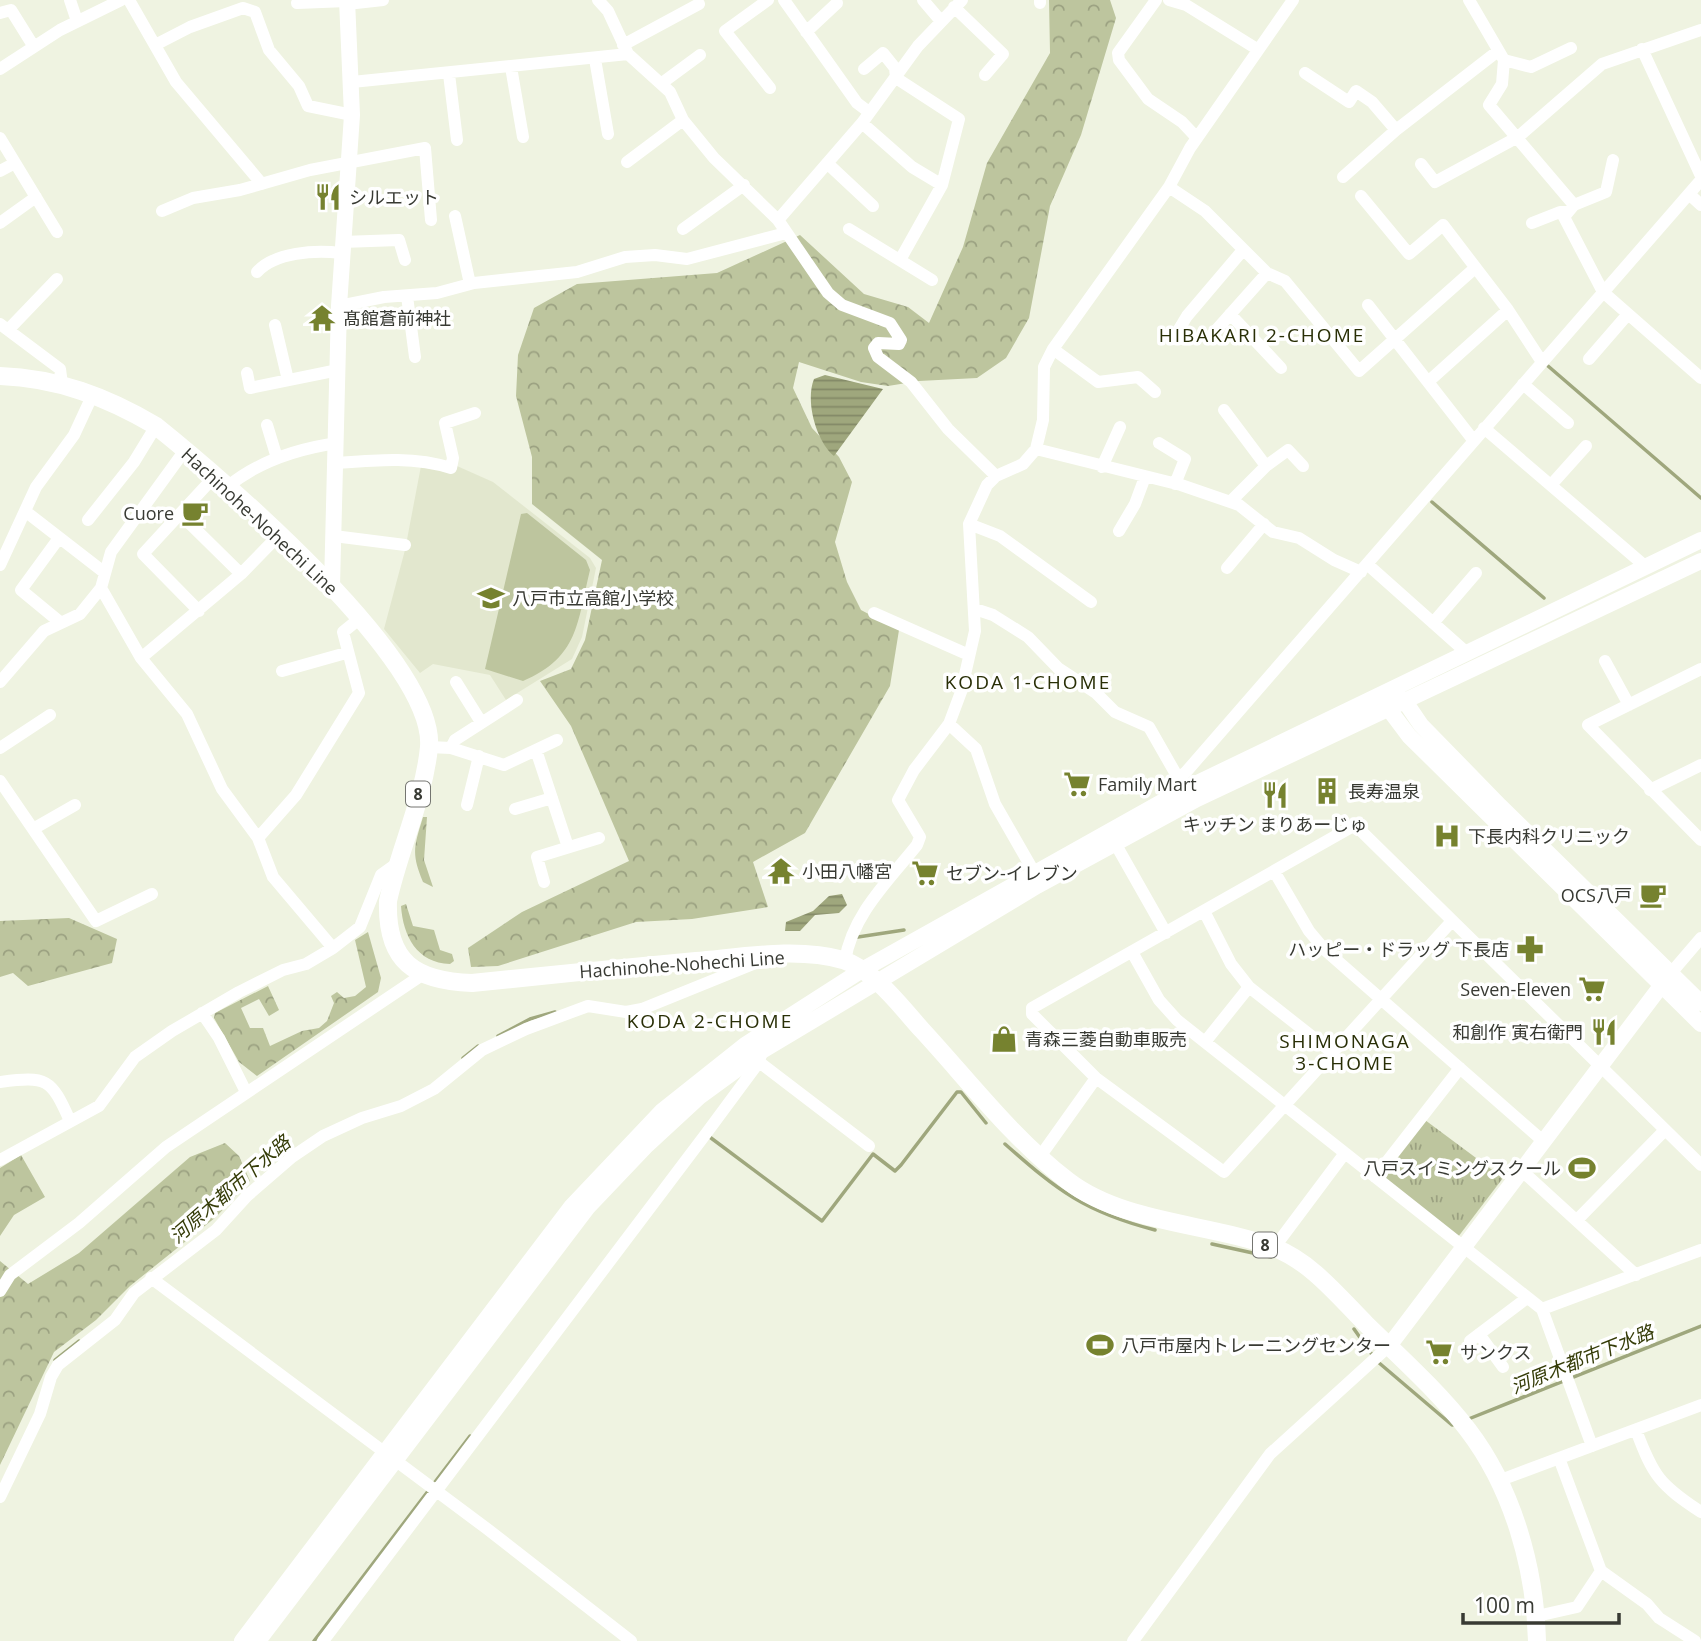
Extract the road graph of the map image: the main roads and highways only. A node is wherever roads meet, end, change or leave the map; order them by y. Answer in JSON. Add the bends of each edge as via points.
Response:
{"nodes":[{"id":1,"x":0,"y":376,"type":"edge"},
{"id":2,"x":1537,"y":1641,"type":"edge"}],
"edges":[{"from":1,"to":2,"type":"main road","name":"Hachinohe-Nohechi Line","number":"8","via":[[62,384],[93,394],[156,426],[332,586],[416,694],[429,747],[396,865],[387,923],[393,945],[407,964],[441,982],[472,983],[775,955],[845,961],[868,976],[1039,1158],[1073,1185],[1120,1207],[1275,1248],[1317,1275],[1469,1431],[1498,1481],[1524,1549]]}]}
